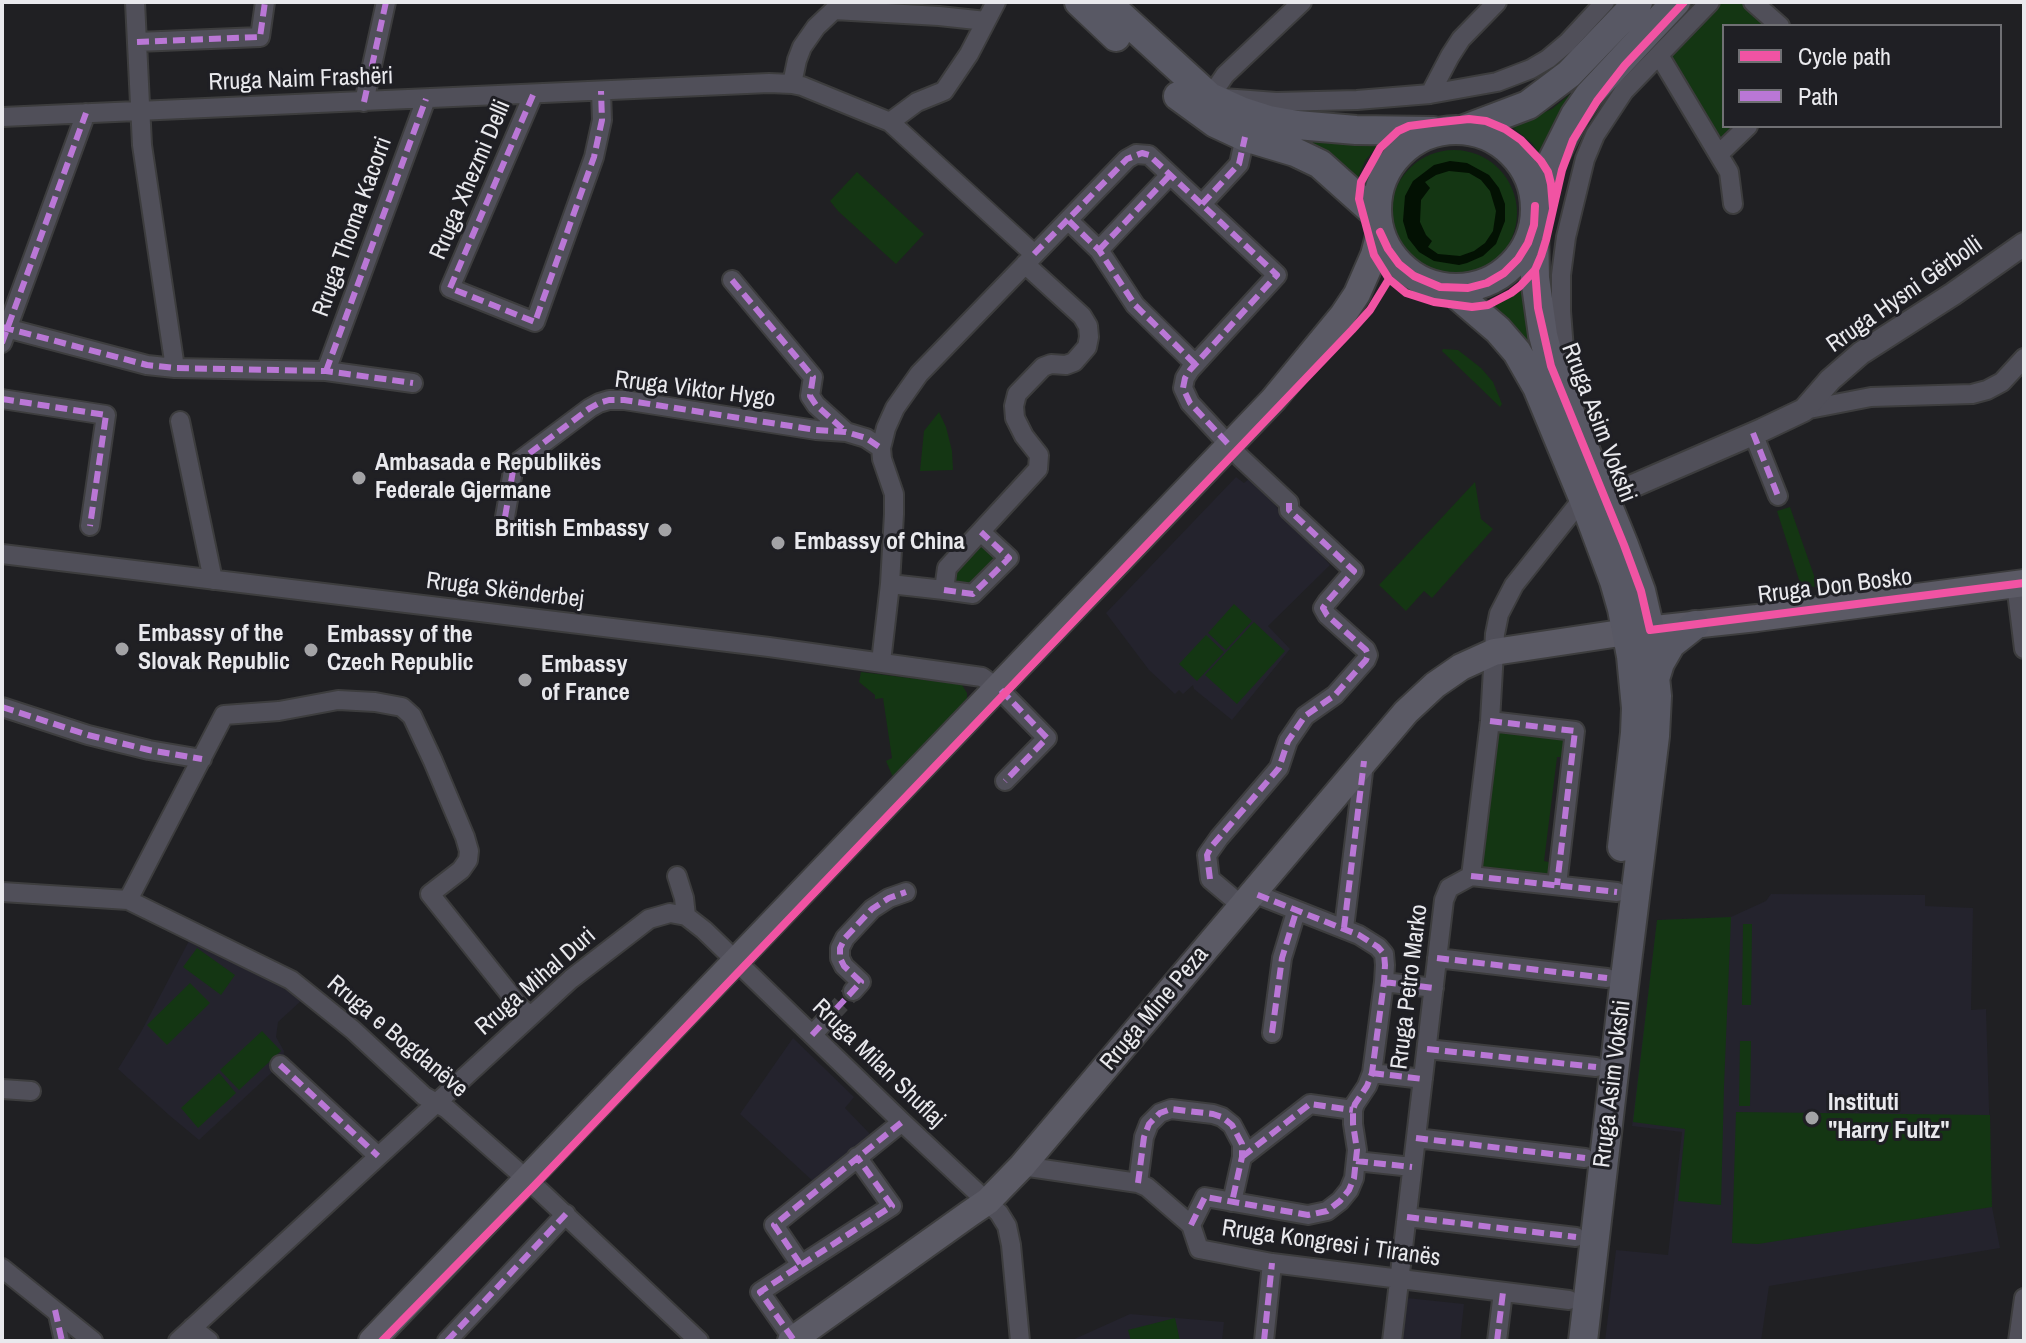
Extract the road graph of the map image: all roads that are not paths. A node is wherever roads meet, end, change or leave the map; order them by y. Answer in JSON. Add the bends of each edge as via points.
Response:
{"nodes":[{"id":1,"x":135,"y":2,"type":"edge"},
{"id":2,"x":265,"y":2,"type":"edge"},
{"id":3,"x":386,"y":2,"type":"edge"},
{"id":4,"x":996,"y":2,"type":"edge"},
{"id":5,"x":1079,"y":2,"type":"edge"},
{"id":6,"x":1106,"y":2,"type":"edge"},
{"id":7,"x":1302,"y":2,"type":"edge"},
{"id":8,"x":1497,"y":2,"type":"edge"},
{"id":9,"x":1605,"y":2,"type":"edge"},
{"id":10,"x":1638,"y":2,"type":"edge"},
{"id":11,"x":1676,"y":2,"type":"edge"},
{"id":12,"x":1710,"y":2,"type":"edge"},
{"id":13,"x":1753,"y":2,"type":"edge"},
{"id":14,"x":831,"y":6,"type":"edge"},
{"id":15,"x":986,"y":21,"type":"junction"},
{"id":16,"x":1778,"y":24,"type":"edge"},
{"id":17,"x":137,"y":42,"type":"junction"},
{"id":18,"x":1659,"y":55,"type":"junction"},
{"id":19,"x":792,"y":84,"type":"junction"},
{"id":20,"x":601,"y":91,"type":"junction"},
{"id":21,"x":1430,"y":94,"type":"junction"},
{"id":22,"x":533,"y":95,"type":"junction"},
{"id":23,"x":1210,"y":97,"type":"junction"},
{"id":24,"x":426,"y":99,"type":"junction"},
{"id":25,"x":364,"y":102,"type":"junction"},
{"id":26,"x":140,"y":111,"type":"junction"},
{"id":27,"x":86,"y":113,"type":"junction"},
{"id":28,"x":2,"y":117,"type":"edge"},
{"id":29,"x":890,"y":122,"type":"junction"},
{"id":30,"x":1746,"y":128,"type":"edge"},
{"id":31,"x":1452,"y":130,"type":"junction"},
{"id":32,"x":1245,"y":137,"type":"junction"},
{"id":33,"x":1719,"y":154,"type":"junction"},
{"id":34,"x":1170,"y":175,"type":"junction"},
{"id":35,"x":1202,"y":204,"type":"junction"},
{"id":36,"x":1733,"y":204,"type":"dead end"},
{"id":37,"x":1535,"y":215,"type":"junction"},
{"id":38,"x":1069,"y":221,"type":"junction"},
{"id":39,"x":1379,"y":224,"type":"junction"},
{"id":40,"x":2024,"y":244,"type":"edge"},
{"id":41,"x":1099,"y":250,"type":"junction"},
{"id":42,"x":1030,"y":259,"type":"junction"},
{"id":43,"x":732,"y":280,"type":"dead end"},
{"id":44,"x":1449,"y":288,"type":"junction"},
{"id":45,"x":3,"y":333,"type":"edge"},
{"id":46,"x":2024,"y":358,"type":"edge"},
{"id":47,"x":1195,"y":364,"type":"junction"},
{"id":48,"x":175,"y":368,"type":"junction"},
{"id":49,"x":326,"y":371,"type":"junction"},
{"id":50,"x":413,"y":383,"type":"dead end"},
{"id":51,"x":2,"y":399,"type":"edge"},
{"id":52,"x":1804,"y":410,"type":"junction"},
{"id":53,"x":1568,"y":411,"type":"junction"},
{"id":54,"x":180,"y":421,"type":"dead end"},
{"id":55,"x":846,"y":432,"type":"junction"},
{"id":56,"x":1753,"y":433,"type":"junction"},
{"id":57,"x":1230,"y":446,"type":"junction"},
{"id":58,"x":881,"y":448,"type":"junction"},
{"id":59,"x":1778,"y":496,"type":"dead end"},
{"id":60,"x":1594,"y":498,"type":"junction"},
{"id":61,"x":505,"y":517,"type":"dead end"},
{"id":62,"x":90,"y":526,"type":"dead end"},
{"id":63,"x":981,"y":532,"type":"junction"},
{"id":64,"x":2,"y":554,"type":"edge"},
{"id":65,"x":213,"y":580,"type":"junction"},
{"id":66,"x":2020,"y":583,"type":"edge"},
{"id":67,"x":890,"y":584,"type":"junction"},
{"id":68,"x":944,"y":590,"type":"junction"},
{"id":69,"x":1695,"y":625,"type":"junction"},
{"id":70,"x":1638,"y":631,"type":"junction"},
{"id":71,"x":2024,"y":649,"type":"edge"},
{"id":72,"x":1494,"y":652,"type":"junction"},
{"id":73,"x":881,"y":662,"type":"junction"},
{"id":74,"x":1656,"y":677,"type":"junction"},
{"id":75,"x":998,"y":688,"type":"junction"},
{"id":76,"x":2,"y":707,"type":"edge"},
{"id":77,"x":1490,"y":721,"type":"junction"},
{"id":78,"x":202,"y":759,"type":"junction"},
{"id":79,"x":1364,"y":761,"type":"junction"},
{"id":80,"x":1005,"y":781,"type":"dead end"},
{"id":81,"x":677,"y":876,"type":"dead end"},
{"id":82,"x":1471,"y":876,"type":"junction"},
{"id":83,"x":1557,"y":885,"type":"junction"},
{"id":84,"x":2,"y":892,"type":"edge"},
{"id":85,"x":906,"y":892,"type":"dead end"},
{"id":86,"x":1617,"y":892,"type":"junction"},
{"id":87,"x":128,"y":900,"type":"junction"},
{"id":88,"x":1247,"y":900,"type":"junction"},
{"id":89,"x":1296,"y":912,"type":"junction"},
{"id":90,"x":686,"y":916,"type":"junction"},
{"id":91,"x":1344,"y":928,"type":"junction"},
{"id":92,"x":1437,"y":958,"type":"junction"},
{"id":93,"x":736,"y":962,"type":"junction"},
{"id":94,"x":1607,"y":978,"type":"junction"},
{"id":95,"x":1384,"y":982,"type":"junction"},
{"id":96,"x":1434,"y":988,"type":"junction"},
{"id":97,"x":853,"y":991,"type":"dead end"},
{"id":98,"x":531,"y":1016,"type":"junction"},
{"id":99,"x":829,"y":1017,"type":"tunnel mouth"},
{"id":100,"x":1272,"y":1033,"type":"dead end"},
{"id":101,"x":812,"y":1035,"type":"junction"},
{"id":102,"x":1427,"y":1049,"type":"junction"},
{"id":103,"x":280,"y":1065,"type":"dead end"},
{"id":104,"x":1596,"y":1067,"type":"junction"},
{"id":105,"x":1372,"y":1073,"type":"junction"},
{"id":106,"x":1423,"y":1079,"type":"junction"},
{"id":107,"x":2,"y":1089,"type":"edge"},
{"id":108,"x":31,"y":1091,"type":"dead end"},
{"id":109,"x":436,"y":1103,"type":"junction"},
{"id":110,"x":1353,"y":1110,"type":"junction"},
{"id":111,"x":902,"y":1122,"type":"junction"},
{"id":112,"x":1416,"y":1138,"type":"junction"},
{"id":113,"x":378,"y":1156,"type":"junction"},
{"id":114,"x":857,"y":1157,"type":"junction"},
{"id":115,"x":1242,"y":1157,"type":"junction"},
{"id":116,"x":1585,"y":1158,"type":"junction"},
{"id":117,"x":1356,"y":1161,"type":"junction"},
{"id":118,"x":1022,"y":1166,"type":"junction"},
{"id":119,"x":1412,"y":1167,"type":"junction"},
{"id":120,"x":527,"y":1180,"type":"junction"},
{"id":121,"x":1138,"y":1183,"type":"junction"},
{"id":122,"x":988,"y":1201,"type":"junction"},
{"id":123,"x":1232,"y":1202,"type":"junction"},
{"id":124,"x":566,"y":1214,"type":"junction"},
{"id":125,"x":1407,"y":1217,"type":"junction"},
{"id":126,"x":1191,"y":1225,"type":"junction"},
{"id":127,"x":1576,"y":1237,"type":"junction"},
{"id":128,"x":1272,"y":1263,"type":"junction"},
{"id":129,"x":801,"y":1265,"type":"junction"},
{"id":130,"x":2,"y":1268,"type":"edge"},
{"id":131,"x":1399,"y":1279,"type":"junction"},
{"id":132,"x":1503,"y":1292,"type":"junction"},
{"id":133,"x":2024,"y":1298,"type":"edge"},
{"id":134,"x":1569,"y":1300,"type":"junction"},
{"id":135,"x":55,"y":1310,"type":"junction"},
{"id":136,"x":192,"y":1328,"type":"junction"},
{"id":137,"x":90,"y":1338,"type":"edge"},
{"id":138,"x":792,"y":1340,"type":"edge"},
{"id":139,"x":62,"y":1341,"type":"edge"},
{"id":140,"x":178,"y":1341,"type":"edge"},
{"id":141,"x":209,"y":1341,"type":"edge"},
{"id":142,"x":372,"y":1341,"type":"edge"},
{"id":143,"x":447,"y":1341,"type":"edge"},
{"id":144,"x":699,"y":1341,"type":"edge"},
{"id":145,"x":1020,"y":1341,"type":"edge"},
{"id":146,"x":1264,"y":1341,"type":"edge"},
{"id":147,"x":1392,"y":1341,"type":"edge"},
{"id":148,"x":1497,"y":1341,"type":"edge"},
{"id":149,"x":1564,"y":1341,"type":"edge"},
{"id":150,"x":1583,"y":1341,"type":"edge"},
{"id":151,"x":2018,"y":1341,"type":"edge"}],
"edges":[{"from":1,"to":17,"type":"street"},
{"from":2,"to":17,"type":"street","via":[[260,37]]},
{"from":3,"to":25,"type":"street"},
{"from":4,"to":15,"type":"street"},
{"from":5,"to":32,"type":"main road","via":[[1178,96]]},
{"from":6,"to":23,"type":"main road"},
{"from":7,"to":23,"type":"street","via":[[1225,75]]},
{"from":8,"to":21,"type":"street","via":[[1461,39]]},
{"from":9,"to":21,"type":"street","via":[[1567,43],[1531,69],[1497,82]]},
{"from":10,"to":31,"type":"main road","via":[[1569,74],[1528,105]]},
{"from":11,"to":37,"type":"main road","via":[[1575,115],[1551,163]]},
{"from":12,"to":18,"type":"street"},
{"from":13,"to":16,"type":"street"},
{"from":14,"to":15,"type":"street"},
{"from":14,"to":19,"type":"street","via":[[802,47]]},
{"from":15,"to":29,"type":"street","via":[[944,91]]},
{"from":17,"to":26,"type":"street"},
{"from":18,"to":33,"type":"street"},
{"from":18,"to":53,"type":"street","via":[[1605,118],[1579,181],[1561,275]]},
{"from":19,"to":20,"type":"street","name":"Rruga Naim Frashëri"},
{"from":19,"to":29,"type":"street","name":"Rruga Naim Frashëri"},
{"from":20,"to":22,"type":"street","name":"Rruga Naim Frashëri"},
{"from":20,"to":22,"type":"street","name":"Rruga Xhezmi Delli","via":[[602,120],[594,157],[535,322],[450,288]]},
{"from":21,"to":23,"type":"street","via":[[1313,102]]},
{"from":22,"to":24,"type":"street","name":"Rruga Naim Frashëri"},
{"from":23,"to":31,"type":"main road","via":[[1297,125]]},
{"from":24,"to":25,"type":"street","name":"Rruga Naim Frashëri"},
{"from":24,"to":49,"type":"street","name":"Rruga Thoma Kacorri"},
{"from":25,"to":26,"type":"street","name":"Rruga Naim Frashëri"},
{"from":26,"to":27,"type":"street","name":"Rruga Naim Frashëri"},
{"from":26,"to":48,"type":"street"},
{"from":27,"to":28,"type":"street","name":"Rruga Naim Frashëri"},
{"from":27,"to":45,"type":"street"},
{"from":29,"to":42,"type":"street"},
{"from":30,"to":33,"type":"street"},
{"from":31,"to":37,"type":"main road","via":[[1481,134],[1513,154],[1532,187]]},
{"from":31,"to":39,"type":"main road","via":[[1423,137],[1393,161],[1378,196]]},
{"from":32,"to":35,"type":"street","via":[[1239,164]]},
{"from":32,"to":39,"type":"main road","via":[[1320,164]]},
{"from":33,"to":36,"type":"street","via":[[1729,172]]},
{"from":34,"to":35,"type":"street"},
{"from":34,"to":38,"type":"street","via":[[1149,155],[1136,154]]},
{"from":34,"to":41,"type":"street"},
{"from":35,"to":47,"type":"street","via":[[1277,275]]},
{"from":37,"to":44,"type":"main road","via":[[1528,243],[1504,273],[1487,283]]},
{"from":37,"to":53,"type":"main road","name":"Rruga Asim Vokshi","via":[[1535,278],[1543,335]]},
{"from":38,"to":41,"type":"street"},
{"from":38,"to":42,"type":"street"},
{"from":39,"to":44,"type":"main road","via":[[1399,264],[1430,284]]},
{"from":39,"to":57,"type":"main road","via":[[1362,284],[1343,315]]},
{"from":40,"to":52,"type":"street","name":"Rruga Hysni Gërbolli","via":[[1861,353]]},
{"from":41,"to":47,"type":"street","via":[[1135,305]]},
{"from":42,"to":58,"type":"street","via":[[919,374],[895,408]]},
{"from":42,"to":63,"type":"street","via":[[1082,316],[1088,326],[1087,347],[1074,362],[1043,367],[1017,394],[1015,418],[1039,455],[1038,469]]},
{"from":43,"to":55,"type":"street","name":"Rruga Viktor Hygo","via":[[813,377],[810,396],[816,405]]},
{"from":44,"to":60,"type":"main road","name":"Rruga Asim Vokshi","via":[[1517,352]]},
{"from":45,"to":48,"type":"street"},
{"from":46,"to":52,"type":"street","via":[[2002,382],[1972,394],[1871,397]]},
{"from":47,"to":57,"type":"street","via":[[1185,378],[1185,396]]},
{"from":48,"to":49,"type":"street"},
{"from":49,"to":50,"type":"street"},
{"from":51,"to":62,"type":"street","via":[[106,415]]},
{"from":52,"to":56,"type":"street","name":"Rruga Hysni Gërbolli"},
{"from":53,"to":60,"type":"main road","name":"Rruga Asim Vokshi"},
{"from":54,"to":65,"type":"street"},
{"from":55,"to":58,"type":"street","name":"Rruga Viktor Hygo"},
{"from":55,"to":61,"type":"street","name":"Rruga Viktor Hygo","via":[[624,400],[599,403],[514,465]]},
{"from":56,"to":59,"type":"street"},
{"from":56,"to":60,"type":"street","name":"Rruga Hysni Gërbolli"},
{"from":57,"to":75,"type":"main road"},
{"from":57,"to":88,"type":"street","via":[[1354,571],[1323,608],[1368,655],[1335,695],[1292,732],[1279,768],[1207,855],[1210,879]]},
{"from":58,"to":67,"type":"street","via":[[894,494]]},
{"from":60,"to":70,"type":"main road","name":"Rruga Asim Vokshi","via":[[1615,584]]},
{"from":60,"to":72,"type":"street","via":[[1514,585],[1499,614]]},
{"from":63,"to":68,"type":"street","via":[[947,568]]},
{"from":63,"to":68,"type":"street","via":[[1009,558],[973,594]]},
{"from":64,"to":65,"type":"street","name":"Rruga Skënderbej"},
{"from":65,"to":73,"type":"street","name":"Rruga Skënderbej"},
{"from":66,"to":69,"type":"main road","name":"Rruga Don Bosko"},
{"from":66,"to":71,"type":"street"},
{"from":67,"to":68,"type":"street"},
{"from":67,"to":73,"type":"street"},
{"from":69,"to":70,"type":"main road","name":"Rruga Don Bosko"},
{"from":69,"to":74,"type":"main road","via":[[1671,644]]},
{"from":70,"to":72,"type":"main road","name":"Rruga Mine Peza"},
{"from":70,"to":74,"type":"main road","name":"Rruga Asim Vokshi"},
{"from":70,"to":86,"type":"main road","name":"Rruga Asim Vokshi","via":[[1635,733]]},
{"from":72,"to":77,"type":"street"},
{"from":72,"to":79,"type":"main road","name":"Rruga Mine Peza","via":[[1435,685]]},
{"from":73,"to":75,"type":"street","name":"Rruga Skënderbej","via":[[982,677]]},
{"from":74,"to":150,"type":"main road","name":"Rruga Asim Vokshi","via":[[1655,736]]},
{"from":75,"to":80,"type":"street","via":[[1047,738]]},
{"from":75,"to":93,"type":"main road"},
{"from":76,"to":78,"type":"street","via":[[88,735]]},
{"from":77,"to":82,"type":"street"},
{"from":77,"to":83,"type":"street","via":[[1575,731]]},
{"from":78,"to":87,"type":"street"},
{"from":78,"to":98,"type":"street","via":[[224,715],[338,700],[408,710],[469,851],[461,870],[430,894]]},
{"from":79,"to":88,"type":"main road","name":"Rruga Mine Peza"},
{"from":79,"to":91,"type":"street"},
{"from":81,"to":90,"type":"street"},
{"from":82,"to":83,"type":"street"},
{"from":82,"to":92,"type":"street","name":"Rruga Petro Marko","via":[[1449,888],[1444,900]]},
{"from":83,"to":86,"type":"street"},
{"from":84,"to":87,"type":"street","name":"Rruga e Bogdanëve"},
{"from":85,"to":97,"type":"street","via":[[872,909],[845,938],[840,958],[861,982]]},
{"from":86,"to":94,"type":"main road","name":"Rruga Asim Vokshi"},
{"from":87,"to":109,"type":"street","name":"Rruga e Bogdanëve","via":[[291,980]]},
{"from":88,"to":89,"type":"street"},
{"from":88,"to":118,"type":"main road","name":"Rruga Mine Peza"},
{"from":89,"to":91,"type":"street"},
{"from":89,"to":100,"type":"street","via":[[1282,958]]},
{"from":90,"to":93,"type":"street"},
{"from":90,"to":98,"type":"street","name":"Rruga Mihal Duri","via":[[670,913],[649,919]]},
{"from":91,"to":95,"type":"street","via":[[1384,954]]},
{"from":92,"to":94,"type":"street"},
{"from":92,"to":96,"type":"street","name":"Rruga Petro Marko"},
{"from":93,"to":101,"type":"street","name":"Rruga Milan Shuflaj"},
{"from":93,"to":120,"type":"main road"},
{"from":94,"to":104,"type":"main road","name":"Rruga Asim Vokshi"},
{"from":95,"to":96,"type":"street"},
{"from":95,"to":105,"type":"street"},
{"from":96,"to":102,"type":"street","name":"Rruga Petro Marko"},
{"from":98,"to":109,"type":"street","name":"Rruga Mihal Duri"},
{"from":99,"to":101,"type":"street"},
{"from":101,"to":111,"type":"street","name":"Rruga Milan Shuflaj"},
{"from":102,"to":104,"type":"street"},
{"from":102,"to":106,"type":"street","name":"Rruga Petro Marko"},
{"from":103,"to":113,"type":"street"},
{"from":104,"to":116,"type":"main road","name":"Rruga Asim Vokshi"},
{"from":105,"to":106,"type":"street"},
{"from":105,"to":110,"type":"street"},
{"from":106,"to":112,"type":"street","name":"Rruga Petro Marko"},
{"from":107,"to":108,"type":"street"},
{"from":109,"to":113,"type":"street","name":"Rruga Mihal Duri"},
{"from":109,"to":120,"type":"street","name":"Rruga e Bogdanëve"},
{"from":110,"to":115,"type":"street","via":[[1310,1104]]},
{"from":110,"to":117,"type":"street"},
{"from":111,"to":114,"type":"street"},
{"from":111,"to":122,"type":"street","name":"Rruga Milan Shuflaj"},
{"from":112,"to":116,"type":"street"},
{"from":112,"to":119,"type":"street","name":"Rruga Petro Marko"},
{"from":113,"to":136,"type":"street","name":"Rruga Mihal Duri"},
{"from":114,"to":129,"type":"street","via":[[774,1225]]},
{"from":114,"to":129,"type":"street","via":[[892,1206]]},
{"from":115,"to":121,"type":"street","via":[[1242,1144],[1222,1117],[1171,1109],[1149,1124]]},
{"from":115,"to":123,"type":"street"},
{"from":116,"to":127,"type":"main road","name":"Rruga Asim Vokshi"},
{"from":117,"to":119,"type":"street"},
{"from":117,"to":123,"type":"street","via":[[1349,1190],[1327,1211],[1308,1215]]},
{"from":118,"to":121,"type":"street","name":"Rruga Kongresi i Tiranës"},
{"from":118,"to":122,"type":"main road","name":"Rruga Mine Peza"},
{"from":119,"to":125,"type":"street","name":"Rruga Petro Marko"},
{"from":120,"to":124,"type":"street","name":"Rruga e Bogdanëve"},
{"from":120,"to":142,"type":"main road"},
{"from":121,"to":126,"type":"street","name":"Rruga Kongresi i Tiranës"},
{"from":122,"to":138,"type":"main road","name":"Rruga Mine Peza"},
{"from":122,"to":145,"type":"street","name":"Rruga Milan Shuflaj","via":[[1007,1226]]},
{"from":123,"to":126,"type":"street","via":[[1205,1197]]},
{"from":124,"to":143,"type":"street"},
{"from":124,"to":144,"type":"street","name":"Rruga e Bogdanëve"},
{"from":125,"to":127,"type":"street"},
{"from":125,"to":131,"type":"street","name":"Rruga Petro Marko"},
{"from":126,"to":128,"type":"street","name":"Rruga Kongresi i Tiranës","via":[[1199,1249]]},
{"from":127,"to":134,"type":"main road","name":"Rruga Asim Vokshi"},
{"from":128,"to":131,"type":"street","name":"Rruga Kongresi i Tiranës"},
{"from":128,"to":146,"type":"street"},
{"from":129,"to":138,"type":"street","via":[[760,1292]]},
{"from":130,"to":135,"type":"street"},
{"from":131,"to":132,"type":"street","name":"Rruga Kongresi i Tiranës"},
{"from":131,"to":147,"type":"street","name":"Rruga Petro Marko"},
{"from":132,"to":134,"type":"street","name":"Rruga Kongresi i Tiranës"},
{"from":132,"to":148,"type":"street"},
{"from":133,"to":151,"type":"street"},
{"from":134,"to":149,"type":"main road","name":"Rruga Asim Vokshi"},
{"from":135,"to":137,"type":"street"},
{"from":135,"to":139,"type":"street"},
{"from":136,"to":140,"type":"street","name":"Rruga Mihal Duri"},
{"from":136,"to":141,"type":"street"}]}
